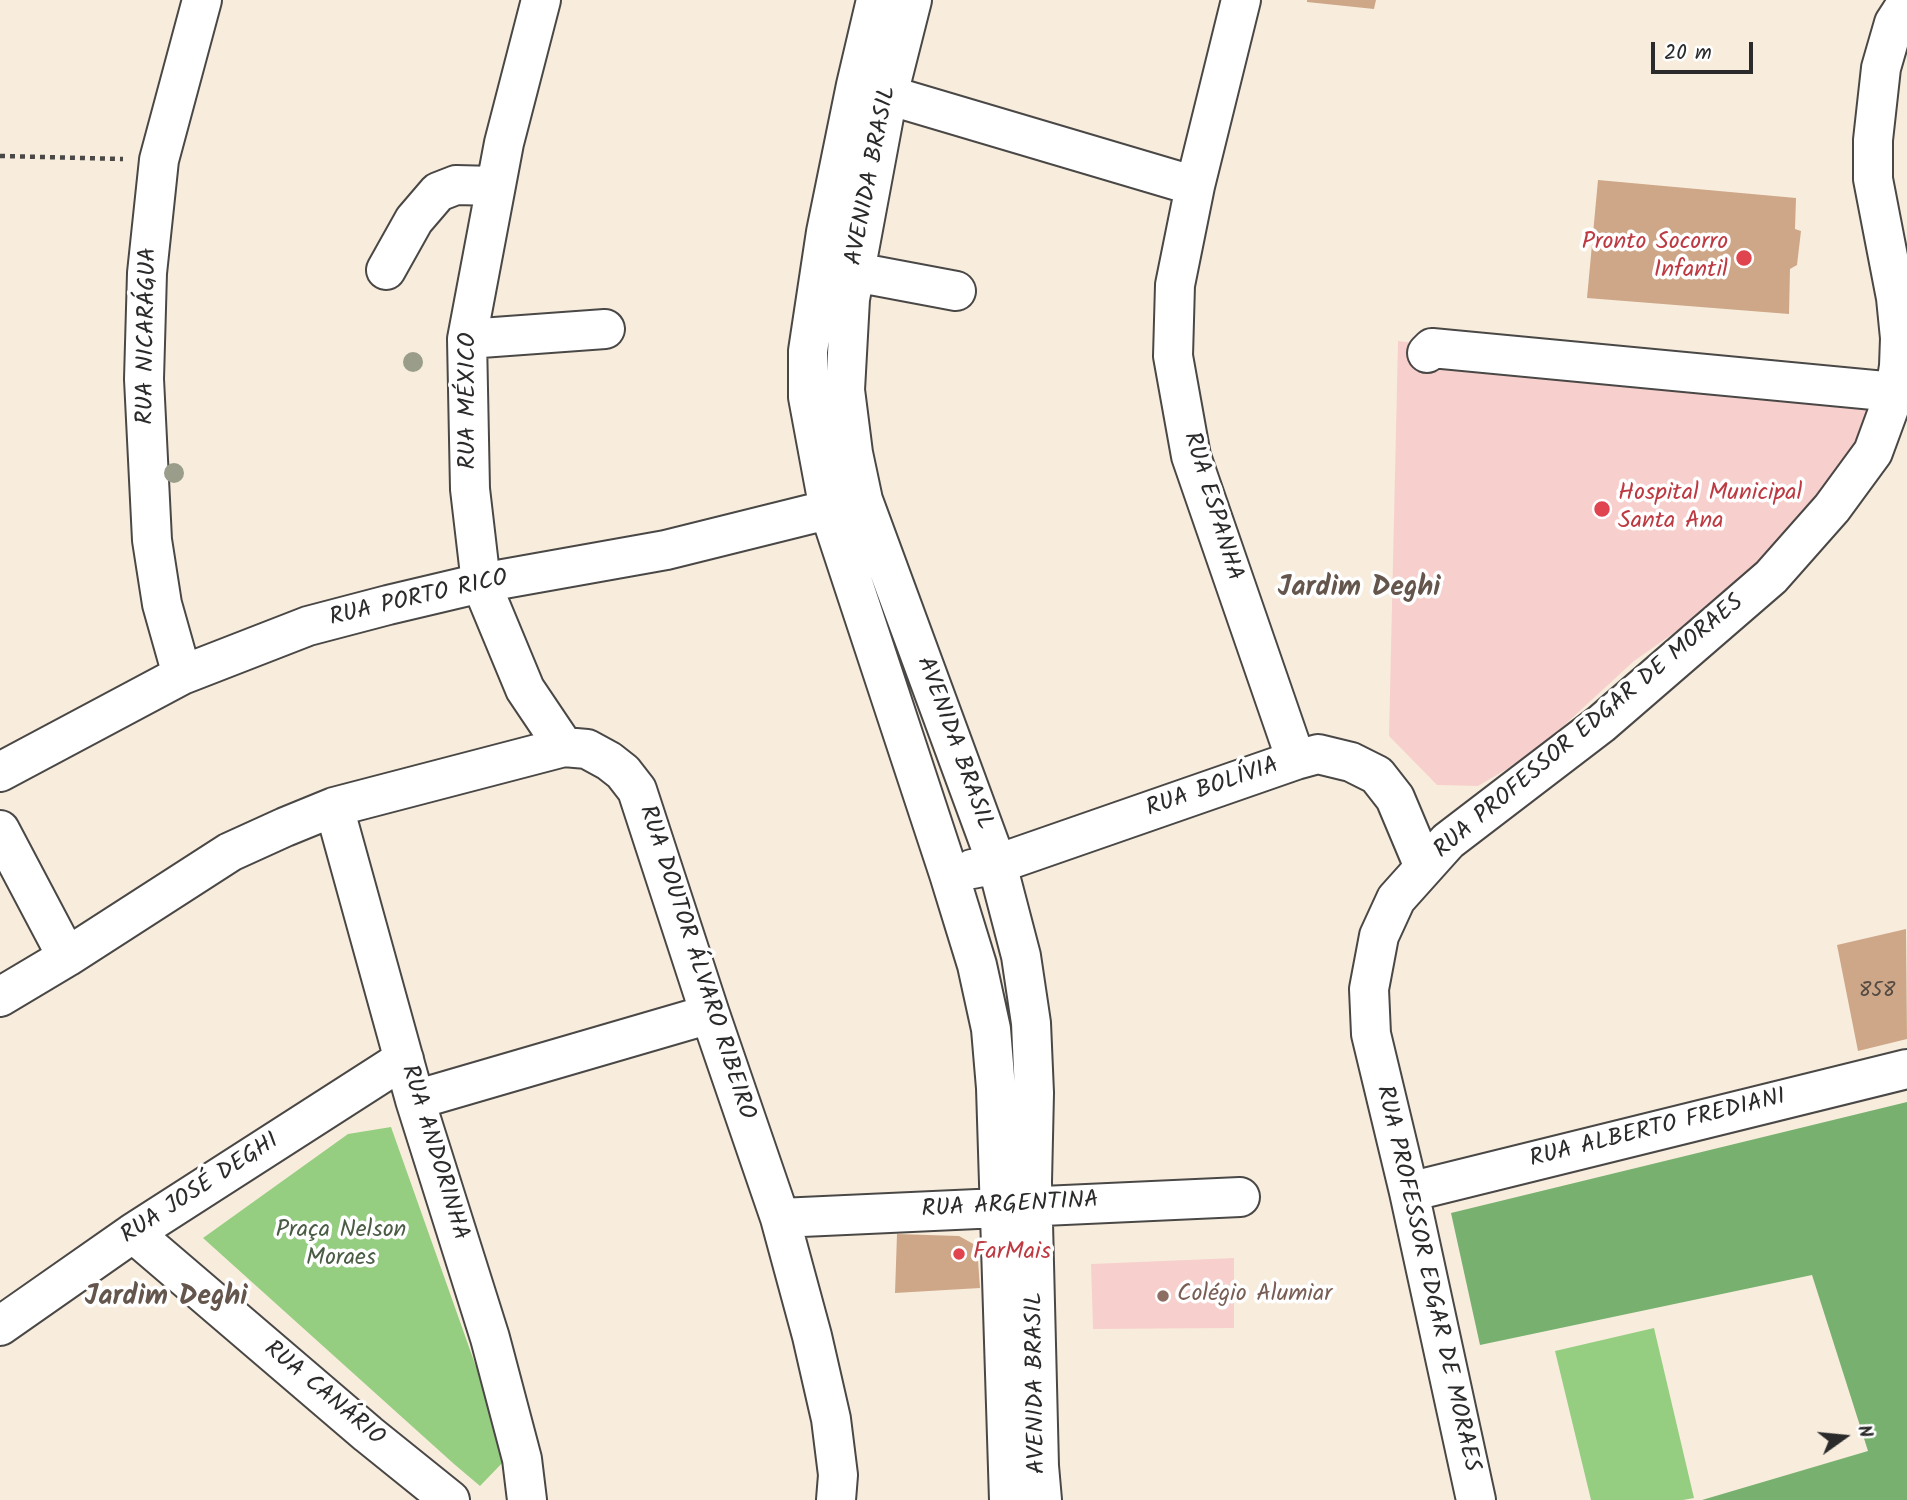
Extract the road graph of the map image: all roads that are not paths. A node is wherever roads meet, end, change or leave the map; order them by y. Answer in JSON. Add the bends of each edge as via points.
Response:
{"nodes":[{"id":1,"x":202,"y":0,"type":"edge"},
{"id":2,"x":541,"y":0,"type":"edge"},
{"id":3,"x":877,"y":0,"type":"edge"},
{"id":4,"x":912,"y":0,"type":"edge"},
{"id":5,"x":1241,"y":0,"type":"edge"},
{"id":6,"x":1900,"y":13,"type":"edge"},
{"id":7,"x":1907,"y":73,"type":"edge"},
{"id":8,"x":888,"y":95,"type":"junction"},
{"id":9,"x":495,"y":186,"type":"junction"},
{"id":10,"x":1195,"y":186,"type":"junction"},
{"id":11,"x":386,"y":270,"type":"dead end"},
{"id":12,"x":855,"y":272,"type":"junction"},
{"id":13,"x":956,"y":291,"type":"dead end"},
{"id":14,"x":606,"y":328,"type":"dead end"},
{"id":15,"x":467,"y":339,"type":"junction"},
{"id":16,"x":1427,"y":353,"type":"dead end"},
{"id":17,"x":1895,"y":392,"type":"junction"},
{"id":18,"x":846,"y":505,"type":"junction"},
{"id":19,"x":481,"y":583,"type":"junction"},
{"id":20,"x":182,"y":675,"type":"junction"},
{"id":21,"x":564,"y":747,"type":"junction"},
{"id":22,"x":1296,"y":760,"type":"junction"},
{"id":23,"x":0,"y":772,"type":"edge"},
{"id":24,"x":334,"y":807,"type":"junction"},
{"id":25,"x":0,"y":830,"type":"edge"},
{"id":26,"x":997,"y":864,"type":"junction"},
{"id":27,"x":1424,"y":867,"type":"junction"},
{"id":28,"x":949,"y":874,"type":"junction"},
{"id":29,"x":67,"y":957,"type":"junction"},
{"id":30,"x":0,"y":997,"type":"edge"},
{"id":31,"x":710,"y":1014,"type":"junction"},
{"id":32,"x":404,"y":1059,"type":"junction"},
{"id":33,"x":1907,"y":1069,"type":"edge"},
{"id":34,"x":415,"y":1100,"type":"junction"},
{"id":35,"x":1409,"y":1192,"type":"junction"},
{"id":36,"x":1240,"y":1197,"type":"dead end"},
{"id":37,"x":1017,"y":1207,"type":"junction"},
{"id":38,"x":780,"y":1218,"type":"junction"},
{"id":39,"x":133,"y":1233,"type":"junction"},
{"id":40,"x":0,"y":1326,"type":"edge"},
{"id":41,"x":1030,"y":1476,"type":"edge"},
{"id":42,"x":450,"y":1500,"type":"edge"},
{"id":43,"x":527,"y":1500,"type":"edge"},
{"id":44,"x":836,"y":1500,"type":"edge"},
{"id":45,"x":1009,"y":1500,"type":"edge"},
{"id":46,"x":1476,"y":1500,"type":"edge"}],
"edges":[{"from":1,"to":20,"type":"street","name":"RUA NICARÁGUA","via":[[159,160],[147,273],[144,379],[152,540],[162,604]]},
{"from":2,"to":9,"type":"street","name":"RUA MÉXICO"},
{"from":3,"to":18,"type":"street","name":"AVENIDA BRASIL","via":[[826,232],[808,351],[808,397]]},
{"from":4,"to":8,"type":"street","name":"AVENIDA BRASIL"},
{"from":5,"to":10,"type":"street","name":"RUA ESPANHA"},
{"from":6,"to":7,"type":"street"},
{"from":6,"to":17,"type":"street","name":"RUA PROFESSOR EDGAR DE MORAES","via":[[1881,68],[1873,140],[1873,179],[1899,324]]},
{"from":8,"to":10,"type":"street"},
{"from":8,"to":12,"type":"street","name":"AVENIDA BRASIL"},
{"from":9,"to":11,"type":"street","via":[[456,186],[438,192],[414,220]]},
{"from":9,"to":15,"type":"street","name":"RUA MÉXICO"},
{"from":10,"to":22,"type":"street","name":"RUA ESPANHA","via":[[1175,285],[1175,369],[1191,456]]},
{"from":12,"to":13,"type":"street"},
{"from":12,"to":18,"type":"street","name":"AVENIDA BRASIL","via":[[845,390],[853,453]]},
{"from":14,"to":15,"type":"street"},
{"from":15,"to":19,"type":"street","name":"RUA MÉXICO","via":[[470,489]]},
{"from":16,"to":17,"type":"street","via":[[1432,348]]},
{"from":17,"to":27,"type":"street","name":"RUA PROFESSOR EDGAR DE MORAES","via":[[1873,452],[1832,509],[1771,577],[1601,724],[1448,841]]},
{"from":18,"to":19,"type":"street","name":"RUA PORTO RICO","via":[[666,550]]},
{"from":18,"to":26,"type":"street","name":"AVENIDA BRASIL"},
{"from":18,"to":28,"type":"street","name":"AVENIDA BRASIL"},
{"from":19,"to":20,"type":"street","name":"RUA PORTO RICO","via":[[308,626]]},
{"from":19,"to":21,"type":"street","name":"RUA MÉXICO","via":[[525,689]]},
{"from":20,"to":23,"type":"street","name":"RUA PORTO RICO"},
{"from":21,"to":24,"type":"street","name":"RUA DOUTOR ÁLVARO RIBEIRO"},
{"from":21,"to":31,"type":"street","name":"RUA DOUTOR ÁLVARO RIBEIRO","via":[[587,749],[609,761],[637,790]]},
{"from":22,"to":26,"type":"street","name":"RUA BOLÍVIA"},
{"from":22,"to":27,"type":"street","name":"RUA BOLÍVIA","via":[[1318,754],[1351,762],[1377,775],[1395,798]]},
{"from":24,"to":29,"type":"street","name":"RUA DOUTOR ÁLVARO RIBEIRO","via":[[230,852]]},
{"from":24,"to":32,"type":"street","name":"RUA ANDORINHA"},
{"from":25,"to":29,"type":"street"},
{"from":26,"to":28,"type":"street","name":"RUA BOLÍVIA"},
{"from":26,"to":37,"type":"street","name":"AVENIDA BRASIL","via":[[1021,956],[1031,1023],[1032,1182]]},
{"from":27,"to":35,"type":"street","name":"RUA PROFESSOR EDGAR DE MORAES","via":[[1396,899],[1379,936],[1369,989],[1371,1034]]},
{"from":28,"to":37,"type":"street","name":"AVENIDA BRASIL","via":[[991,1029],[996,1088]]},
{"from":29,"to":30,"type":"street","name":"RUA DOUTOR ÁLVARO RIBEIRO"},
{"from":31,"to":34,"type":"street"},
{"from":31,"to":38,"type":"street","name":"RUA DOUTOR ÁLVARO RIBEIRO"},
{"from":32,"to":34,"type":"street","name":"RUA ANDORINHA"},
{"from":32,"to":39,"type":"street","name":"RUA JOSÉ DEGHI"},
{"from":33,"to":35,"type":"street","name":"RUA ALBERTO FREDIANI"},
{"from":34,"to":43,"type":"street","name":"RUA ANDORINHA","via":[[490,1338],[522,1459]]},
{"from":35,"to":46,"type":"street","name":"RUA PROFESSOR EDGAR DE MORAES"},
{"from":36,"to":37,"type":"street","name":"RUA ARGENTINA"},
{"from":37,"to":38,"type":"street","name":"RUA ARGENTINA"},
{"from":37,"to":41,"type":"street","name":"AVENIDA BRASIL"},
{"from":38,"to":44,"type":"street","name":"RUA DOUTOR ÁLVARO RIBEIRO","via":[[831,1419],[838,1475]]},
{"from":39,"to":40,"type":"street","name":"RUA JOSÉ DEGHI"},
{"from":39,"to":42,"type":"street","name":"RUA CANÁRIO"},
{"from":41,"to":45,"type":"street","name":"AVENIDA BRASIL"}]}
